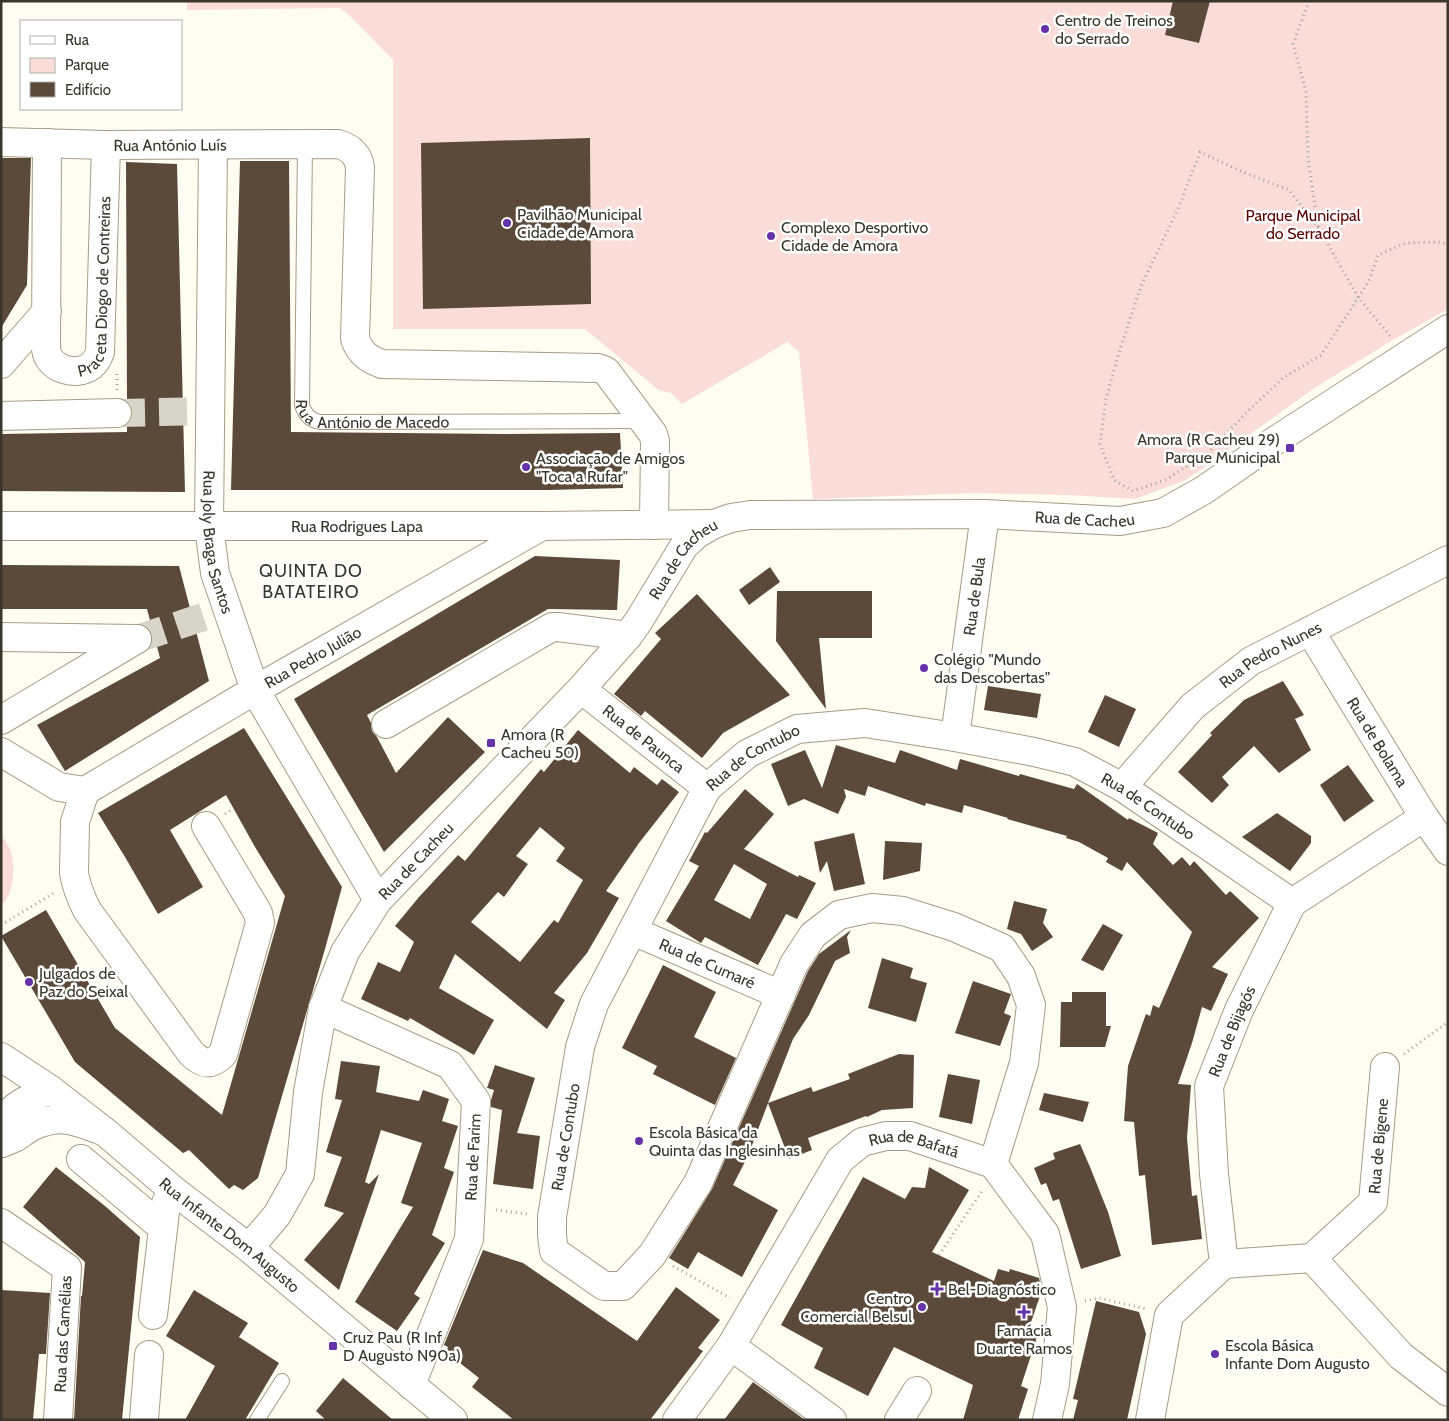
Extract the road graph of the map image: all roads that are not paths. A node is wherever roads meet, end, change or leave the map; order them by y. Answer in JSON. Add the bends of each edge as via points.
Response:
{"nodes":[{"id":1,"x":1,"y":142,"type":"edge"},
{"id":2,"x":47,"y":143,"type":"junction"},
{"id":3,"x":106,"y":145,"type":"junction"},
{"id":4,"x":213,"y":145,"type":"junction"},
{"id":5,"x":305,"y":145,"type":"junction"},
{"id":6,"x":46,"y":311,"type":"junction"},
{"id":7,"x":1448,"y":329,"type":"edge"},
{"id":8,"x":1,"y":364,"type":"edge"},
{"id":9,"x":117,"y":413,"type":"tunnel mouth"},
{"id":10,"x":1,"y":416,"type":"edge"},
{"id":11,"x":643,"y":421,"type":"junction"},
{"id":12,"x":985,"y":514,"type":"junction"},
{"id":13,"x":714,"y":524,"type":"junction"},
{"id":14,"x":654,"y":525,"type":"junction"},
{"id":15,"x":1,"y":526,"type":"edge"},
{"id":16,"x":209,"y":526,"type":"junction"},
{"id":17,"x":541,"y":526,"type":"junction"},
{"id":18,"x":1448,"y":560,"type":"edge"},
{"id":19,"x":1310,"y":631,"type":"junction"},
{"id":20,"x":1,"y":636,"type":"edge"},
{"id":21,"x":628,"y":636,"type":"junction"},
{"id":22,"x":582,"y":689,"type":"junction"},
{"id":23,"x":255,"y":690,"type":"junction"},
{"id":24,"x":1,"y":720,"type":"edge"},
{"id":25,"x":386,"y":724,"type":"dead end"},
{"id":26,"x":955,"y":737,"type":"junction"},
{"id":27,"x":1,"y":752,"type":"edge"},
{"id":28,"x":1122,"y":787,"type":"junction"},
{"id":29,"x":707,"y":788,"type":"junction"},
{"id":30,"x":85,"y":791,"type":"junction"},
{"id":31,"x":1424,"y":816,"type":"junction"},
{"id":32,"x":206,"y":826,"type":"dead end"},
{"id":33,"x":1448,"y":851,"type":"edge"},
{"id":34,"x":378,"y":900,"type":"junction"},
{"id":35,"x":1292,"y":903,"type":"junction"},
{"id":36,"x":633,"y":931,"type":"junction"},
{"id":37,"x":781,"y":995,"type":"junction"},
{"id":38,"x":323,"y":1008,"type":"junction"},
{"id":39,"x":1,"y":1057,"type":"edge"},
{"id":40,"x":1385,"y":1068,"type":"road end"},
{"id":41,"x":51,"y":1090,"type":"junction"},
{"id":42,"x":1,"y":1126,"type":"edge"},
{"id":43,"x":31,"y":1127,"type":"junction"},
{"id":44,"x":104,"y":1131,"type":"junction"},
{"id":45,"x":1,"y":1138,"type":"edge"},
{"id":46,"x":2,"y":1144,"type":"edge"},
{"id":47,"x":81,"y":1159,"type":"dead end"},
{"id":48,"x":994,"y":1166,"type":"junction"},
{"id":49,"x":173,"y":1190,"type":"junction"},
{"id":50,"x":1,"y":1223,"type":"edge"},
{"id":51,"x":164,"y":1228,"type":"junction"},
{"id":52,"x":249,"y":1248,"type":"junction"},
{"id":53,"x":1312,"y":1258,"type":"junction"},
{"id":54,"x":1224,"y":1264,"type":"junction"},
{"id":55,"x":153,"y":1315,"type":"dead end"},
{"id":56,"x":731,"y":1346,"type":"junction"},
{"id":57,"x":149,"y":1355,"type":"dead end"},
{"id":58,"x":282,"y":1381,"type":"dead end"},
{"id":59,"x":411,"y":1384,"type":"junction"},
{"id":60,"x":917,"y":1391,"type":"dead end"},
{"id":61,"x":1448,"y":1392,"type":"edge"},
{"id":62,"x":58,"y":1420,"type":"edge"},
{"id":63,"x":144,"y":1420,"type":"edge"},
{"id":64,"x":257,"y":1420,"type":"edge"},
{"id":65,"x":453,"y":1420,"type":"edge"},
{"id":66,"x":677,"y":1420,"type":"edge"},
{"id":67,"x":832,"y":1420,"type":"edge"},
{"id":68,"x":899,"y":1420,"type":"edge"},
{"id":69,"x":1047,"y":1420,"type":"edge"},
{"id":70,"x":1150,"y":1420,"type":"edge"}],
"edges":[{"from":1,"to":2,"type":"street","name":"Rua António Luís"},
{"from":2,"to":3,"type":"street","name":"Rua António Luís"},
{"from":2,"to":6,"type":"street","name":"Praceta Diogo de Contreiras"},
{"from":3,"to":4,"type":"street","name":"Rua António Luís"},
{"from":3,"to":6,"type":"street","name":"Praceta Diogo de Contreiras","via":[[100,346],[97,360],[91,366],[78,371],[68,370],[51,361],[46,349]]},
{"from":4,"to":5,"type":"street","name":"Rua António Luís"},
{"from":4,"to":16,"type":"street","name":"Rua Joly Braga Santos"},
{"from":5,"to":11,"type":"street","name":"Rua António Luís","via":[[338,144],[357,155],[360,167],[355,339],[364,355],[382,364],[598,368],[610,374]]},
{"from":5,"to":11,"type":"lane","name":"Rua António de Macedo","via":[[302,405],[308,417],[320,422]]},
{"from":6,"to":8,"type":"street","name":"Praceta Diogo de Contreiras"},
{"from":7,"to":12,"type":"street","name":"Rua de Cacheu","via":[[1204,490],[1163,512],[1120,521]]},
{"from":9,"to":10,"type":"street"},
{"from":11,"to":14,"type":"street","via":[[655,441]]},
{"from":12,"to":13,"type":"street","name":"Rua de Cacheu","via":[[750,515]]},
{"from":12,"to":26,"type":"street","name":"Rua de Bula"},
{"from":13,"to":14,"type":"street","name":"Rua Rodrigues Lapa"},
{"from":13,"to":21,"type":"street","name":"Rua de Cacheu","via":[[684,546]]},
{"from":14,"to":17,"type":"street","name":"Rua Rodrigues Lapa"},
{"from":15,"to":16,"type":"street","name":"Rua Rodrigues Lapa"},
{"from":16,"to":17,"type":"street","name":"Rua Rodrigues Lapa"},
{"from":16,"to":23,"type":"street","name":"Rua Joly Braga Santos","via":[[215,573]]},
{"from":17,"to":23,"type":"street","name":"Rua Pedro Julião"},
{"from":18,"to":19,"type":"street","name":"Rua Pedro Nunes"},
{"from":19,"to":28,"type":"street","name":"Rua Pedro Nunes","via":[[1251,661],[1193,706]]},
{"from":19,"to":31,"type":"street","name":"Rua de Bolama"},
{"from":20,"to":24,"type":"street","via":[[137,639]]},
{"from":21,"to":22,"type":"street","name":"Rua de Cacheu"},
{"from":21,"to":25,"type":"street","via":[[552,627]]},
{"from":22,"to":29,"type":"street","name":"Rua de Paunca"},
{"from":22,"to":34,"type":"street","name":"Rua de Cacheu"},
{"from":23,"to":30,"type":"street","name":"Rua Pedro Julião"},
{"from":23,"to":34,"type":"street","name":"Rua Joly Braga Santos"},
{"from":26,"to":28,"type":"street","name":"Rua de Contubo","via":[[1075,762]]},
{"from":26,"to":29,"type":"street","name":"Rua de Contubo","via":[[866,723],[797,729],[747,754]]},
{"from":27,"to":30,"type":"street","via":[[59,787]]},
{"from":28,"to":35,"type":"street","name":"Rua de Contubo"},
{"from":29,"to":36,"type":"street","name":"Rua de Contubo"},
{"from":30,"to":32,"type":"street","via":[[75,822],[74,873],[82,900],[191,1053],[210,1063],[223,1054],[260,918]]},
{"from":31,"to":33,"type":"street","name":"Rua de Bolama"},
{"from":31,"to":35,"type":"street"},
{"from":34,"to":38,"type":"street","name":"Rua de Cacheu","via":[[345,952]]},
{"from":35,"to":54,"type":"street","name":"Rua de Bijagós","via":[[1239,1010],[1209,1086]]},
{"from":36,"to":37,"type":"street","name":"Rua de Cumaré"},
{"from":36,"to":37,"type":"street","name":"Rua de Contubo","via":[[594,1004],[580,1047],[552,1217],[554,1251],[604,1286],[623,1286],[652,1255],[698,1183]]},
{"from":37,"to":48,"type":"street","name":"Rua de Contubo","via":[[794,964],[813,935],[839,915],[872,908],[903,911],[954,926],[1002,948],[1021,976],[1031,1005],[1024,1063]]},
{"from":38,"to":52,"type":"street","name":"Rua de Cacheu","via":[[308,1092],[300,1174],[277,1215]]},
{"from":38,"to":59,"type":"street","name":"Rua de Farim","via":[[450,1065],[476,1101],[468,1239]]},
{"from":39,"to":41,"type":"street","name":"Rua Infante Dom Augusto"},
{"from":40,"to":53,"type":"street","name":"Rua de Bigene","via":[[1373,1202]]},
{"from":41,"to":42,"type":"street","via":[[17,1106]]},
{"from":41,"to":43,"type":"street"},
{"from":41,"to":44,"type":"street","name":"Rua Infante Dom Augusto"},
{"from":43,"to":44,"type":"street","via":[[60,1118]]},
{"from":43,"to":46,"type":"street"},
{"from":44,"to":49,"type":"street","name":"Rua Infante Dom Augusto"},
{"from":45,"to":46,"type":"street"},
{"from":47,"to":51,"type":"street"},
{"from":48,"to":56,"type":"street","name":"Rua de Bafatá","via":[[910,1136],[886,1136],[862,1142],[840,1160]]},
{"from":48,"to":69,"type":"street","via":[[1045,1234],[1062,1307],[1055,1384]]},
{"from":49,"to":51,"type":"street","via":[[166,1203]]},
{"from":49,"to":52,"type":"street","name":"Rua Infante Dom Augusto"},
{"from":50,"to":62,"type":"street","name":"Rua das Camélias","via":[[67,1268]]},
{"from":51,"to":55,"type":"street"},
{"from":52,"to":59,"type":"street","name":"Rua Infante Dom Augusto"},
{"from":53,"to":54,"type":"street"},
{"from":53,"to":61,"type":"street","via":[[1401,1356]]},
{"from":54,"to":70,"type":"street","via":[[1168,1315]]},
{"from":56,"to":66,"type":"street","name":"Rua de Bafatá"},
{"from":56,"to":67,"type":"street"},
{"from":57,"to":63,"type":"street"},
{"from":58,"to":64,"type":"lane"},
{"from":59,"to":65,"type":"street","name":"Rua Infante Dom Augusto"},
{"from":60,"to":68,"type":"street"}]}
